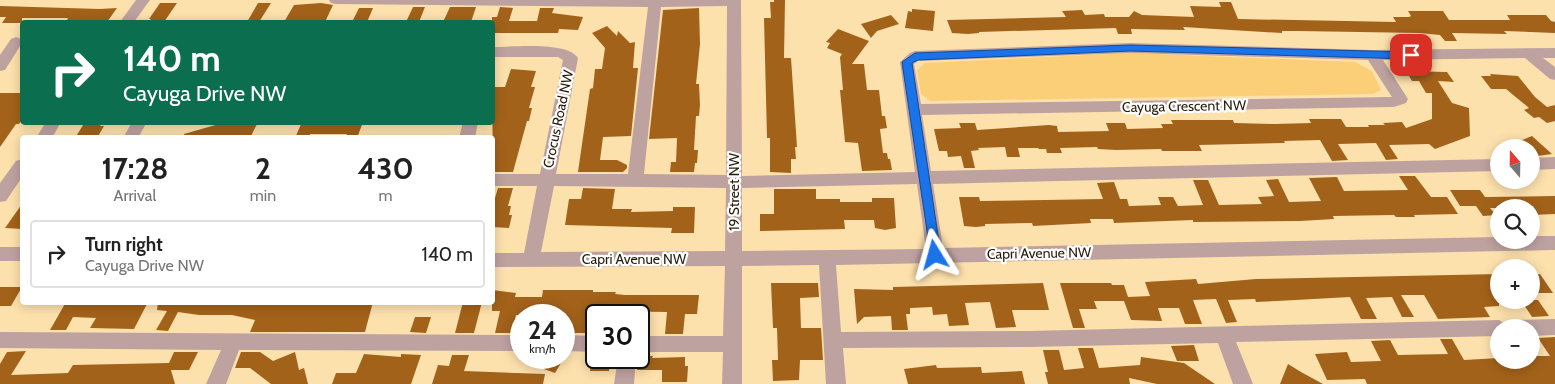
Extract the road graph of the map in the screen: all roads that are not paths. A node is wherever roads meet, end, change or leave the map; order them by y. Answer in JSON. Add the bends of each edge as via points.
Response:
{"nodes":[{"id":1,"x":144,"y":0,"type":"edge"},
{"id":2,"x":336,"y":0,"type":"edge"},
{"id":3,"x":734,"y":1,"type":"edge"},
{"id":4,"x":655,"y":3,"type":"junction"},
{"id":5,"x":129,"y":20,"type":"edge"},
{"id":6,"x":0,"y":42,"type":"edge"},
{"id":7,"x":20,"y":42,"type":"edge"},
{"id":8,"x":495,"y":52,"type":"edge"},
{"id":9,"x":1555,"y":53,"type":"edge"},
{"id":10,"x":1529,"y":54,"type":"junction"},
{"id":11,"x":1372,"y":55,"type":"junction"},
{"id":12,"x":0,"y":66,"type":"edge"},
{"id":13,"x":1555,"y":74,"type":"edge"},
{"id":14,"x":914,"y":110,"type":"junction"},
{"id":15,"x":1555,"y":163,"type":"edge"},
{"id":16,"x":1540,"y":164,"type":"edge"},
{"id":17,"x":1490,"y":165,"type":"edge"},
{"id":18,"x":15,"y":172,"type":"edge"},
{"id":19,"x":924,"y":177,"type":"junction"},
{"id":20,"x":495,"y":180,"type":"edge"},
{"id":21,"x":546,"y":180,"type":"junction"},
{"id":22,"x":635,"y":180,"type":"junction"},
{"id":23,"x":734,"y":182,"type":"junction"},
{"id":24,"x":0,"y":196,"type":"edge"},
{"id":25,"x":1555,"y":243,"type":"edge"},
{"id":26,"x":0,"y":254,"type":"edge"},
{"id":27,"x":20,"y":254,"type":"edge"},
{"id":28,"x":935,"y":255,"type":"junction"},
{"id":29,"x":827,"y":258,"type":"junction"},
{"id":30,"x":531,"y":259,"type":"junction"},
{"id":31,"x":734,"y":259,"type":"junction"},
{"id":32,"x":495,"y":260,"type":"edge"},
{"id":33,"x":1540,"y":327,"type":"edge"},
{"id":34,"x":1555,"y":327,"type":"edge"},
{"id":35,"x":1490,"y":328,"type":"edge"},
{"id":36,"x":1223,"y":334,"type":"junction"},
{"id":37,"x":0,"y":340,"type":"edge"},
{"id":38,"x":833,"y":340,"type":"junction"},
{"id":39,"x":233,"y":342,"type":"junction"},
{"id":40,"x":510,"y":343,"type":"edge"},
{"id":41,"x":650,"y":344,"type":"edge"},
{"id":42,"x":732,"y":344,"type":"junction"},
{"id":43,"x":626,"y":369,"type":"edge"},
{"id":44,"x":216,"y":384,"type":"edge"},
{"id":45,"x":624,"y":384,"type":"edge"},
{"id":46,"x":732,"y":384,"type":"edge"},
{"id":47,"x":836,"y":384,"type":"edge"},
{"id":48,"x":1243,"y":384,"type":"edge"}],
"edges":[{"from":1,"to":5,"type":"street"},
{"from":2,"to":4,"type":"street"},
{"from":3,"to":4,"type":"street"},
{"from":3,"to":23,"type":"street","name":"19 Street NW"},
{"from":4,"to":22,"type":"street"},
{"from":6,"to":7,"type":"street"},
{"from":7,"to":12,"type":"street"},
{"from":8,"to":21,"type":"street","name":"Crocus Road NW","via":[[560,52],[571,58]]},
{"from":9,"to":10,"type":"street"},
{"from":10,"to":11,"type":"street"},
{"from":10,"to":13,"type":"street"},
{"from":11,"to":14,"type":"street","via":[[1130,48],[915,56],[907,62]]},
{"from":11,"to":14,"type":"street","name":"Cayuga Crescent NW","via":[[1401,99],[1394,102]]},
{"from":14,"to":19,"type":"street"},
{"from":15,"to":16,"type":"street"},
{"from":17,"to":19,"type":"street"},
{"from":18,"to":24,"type":"street"},
{"from":19,"to":23,"type":"street"},
{"from":19,"to":28,"type":"street"},
{"from":20,"to":21,"type":"street"},
{"from":21,"to":22,"type":"street"},
{"from":21,"to":30,"type":"street","name":"Crocus Road NW"},
{"from":22,"to":23,"type":"street"},
{"from":23,"to":31,"type":"street","name":"19 Street NW"},
{"from":25,"to":28,"type":"street","name":"Capri Avenue NW"},
{"from":26,"to":27,"type":"street"},
{"from":28,"to":29,"type":"street","name":"Capri Avenue NW"},
{"from":29,"to":31,"type":"street","name":"Capri Avenue NW"},
{"from":29,"to":38,"type":"street"},
{"from":30,"to":31,"type":"street","name":"Capri Avenue NW"},
{"from":30,"to":32,"type":"street","name":"Capri Avenue NW"},
{"from":31,"to":42,"type":"street","name":"19 Street NW"},
{"from":33,"to":34,"type":"street"},
{"from":35,"to":36,"type":"street"},
{"from":36,"to":38,"type":"street"},
{"from":36,"to":48,"type":"street"},
{"from":37,"to":39,"type":"street"},
{"from":38,"to":47,"type":"street"},
{"from":39,"to":40,"type":"street"},
{"from":39,"to":44,"type":"street"},
{"from":41,"to":42,"type":"street"},
{"from":42,"to":46,"type":"street","name":"19 Street NW"},
{"from":43,"to":45,"type":"street"}]}
